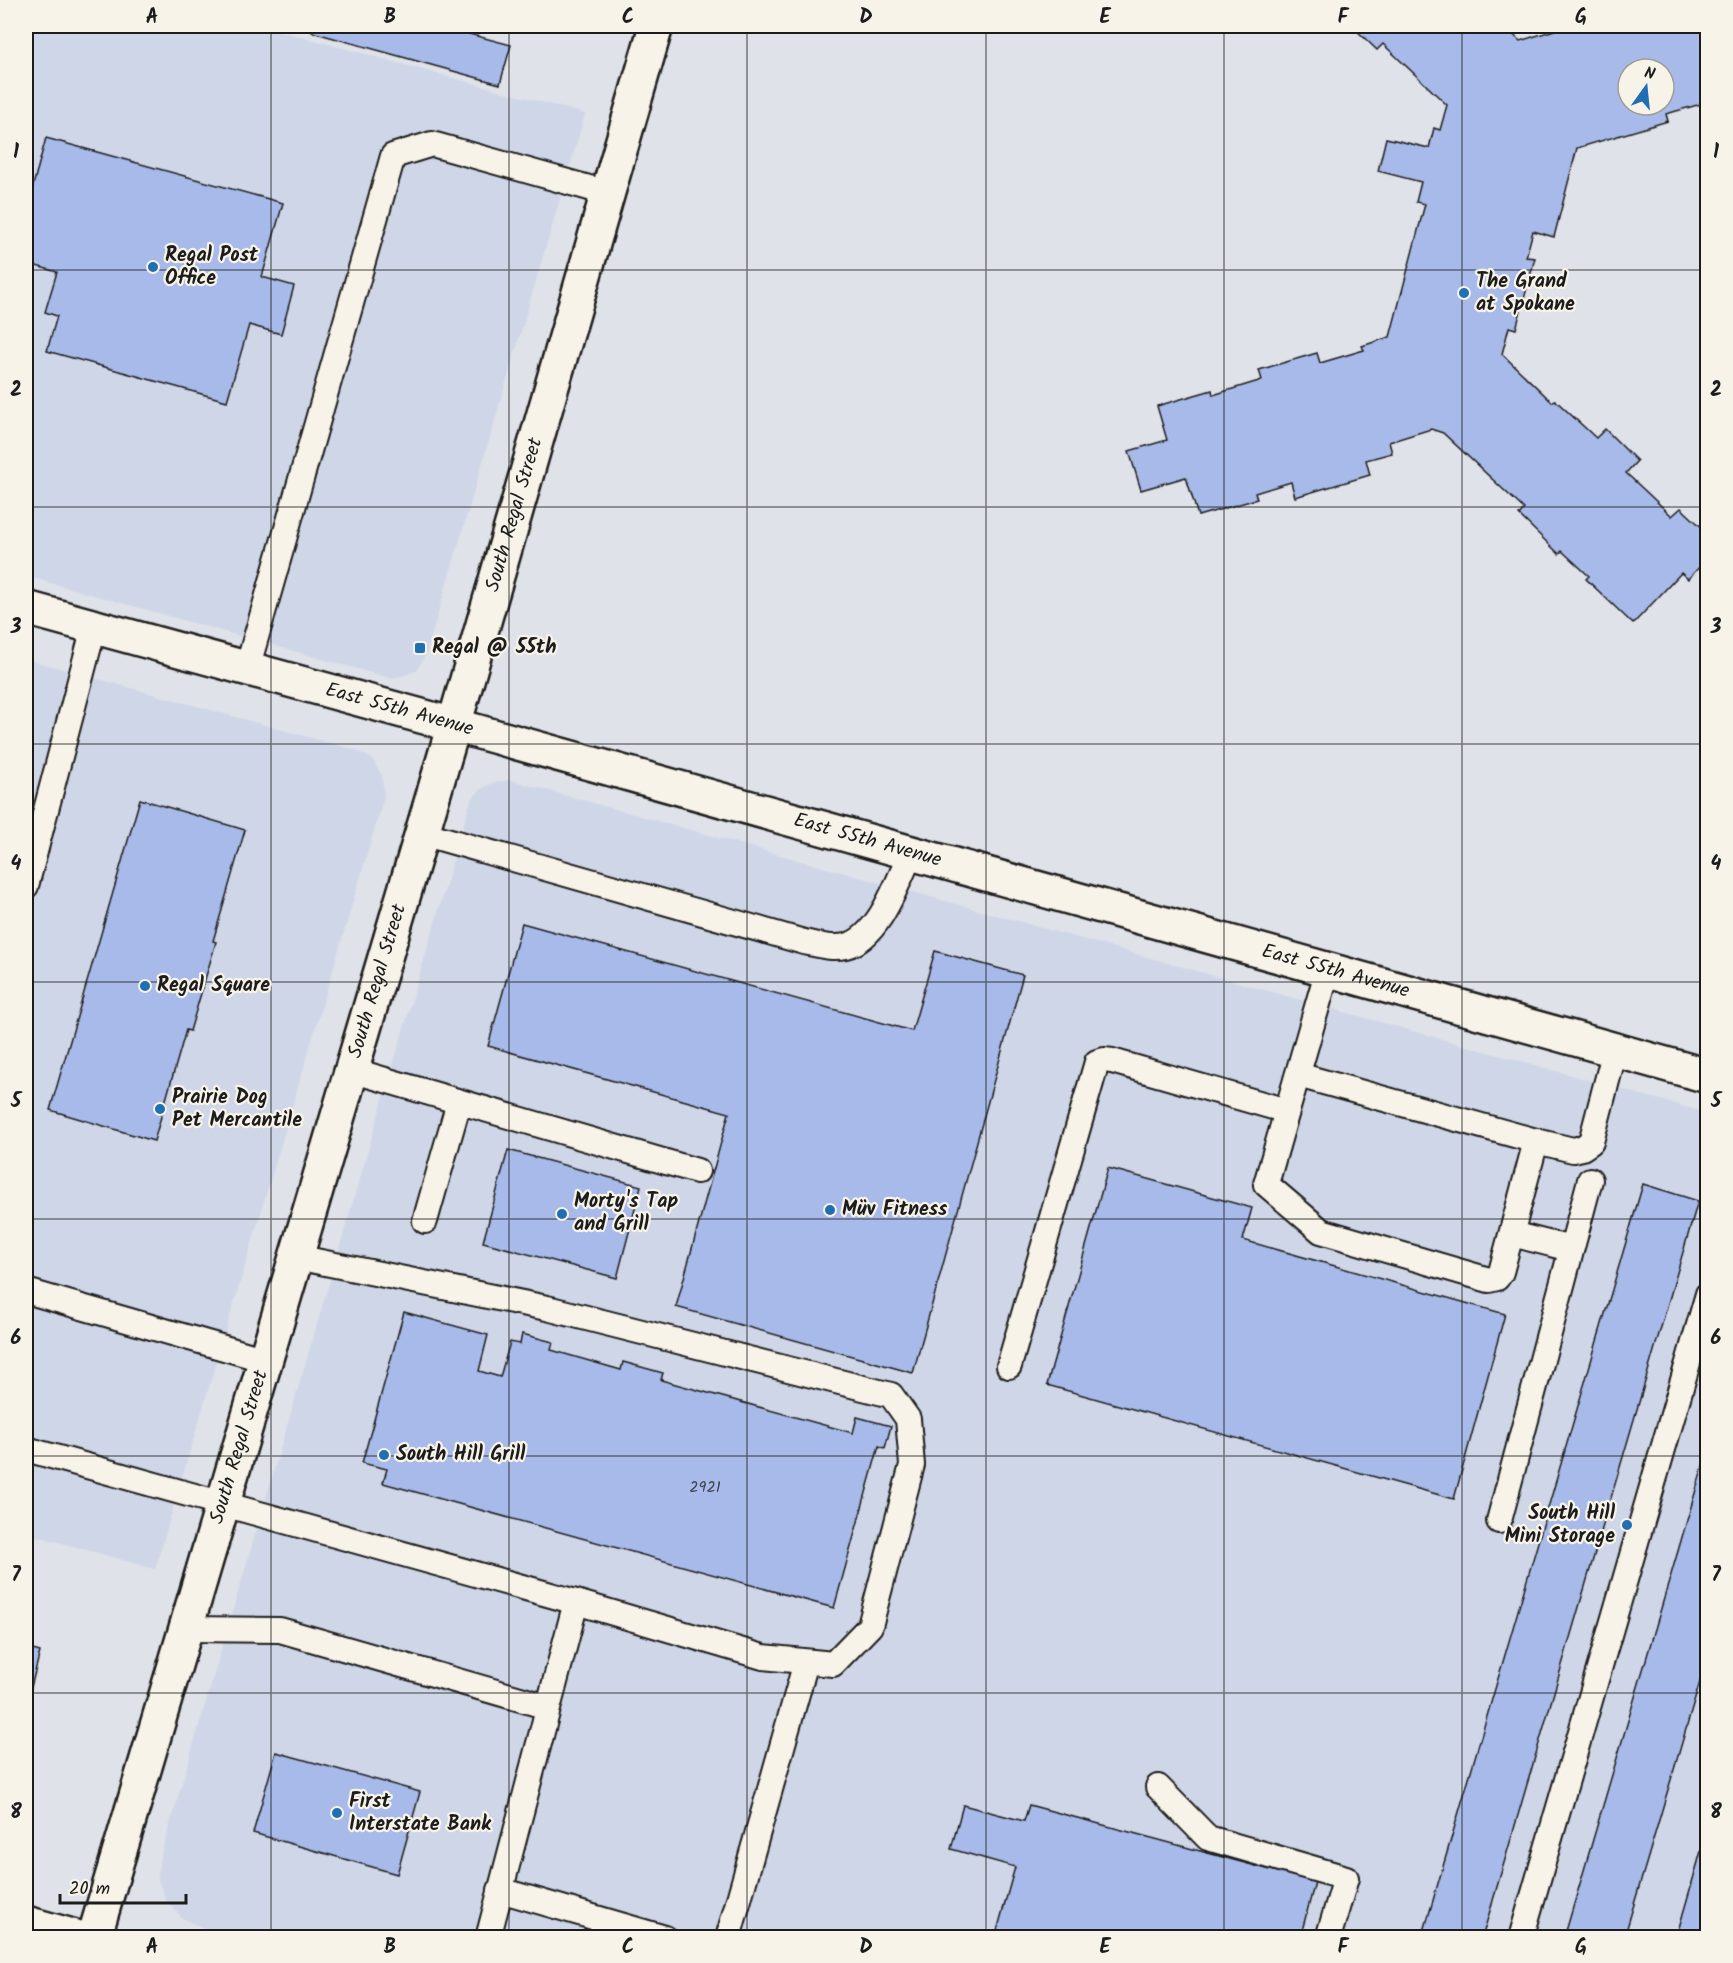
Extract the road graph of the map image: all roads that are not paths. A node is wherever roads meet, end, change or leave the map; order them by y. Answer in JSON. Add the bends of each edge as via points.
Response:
{"nodes":[{"id":1,"x":656,"y":26,"type":"edge"},
{"id":2,"x":607,"y":193,"type":"junction"},
{"id":3,"x":26,"y":608,"type":"edge"},
{"id":4,"x":94,"y":627,"type":"junction"},
{"id":5,"x":247,"y":669,"type":"junction"},
{"id":6,"x":453,"y":725,"type":"junction"},
{"id":7,"x":422,"y":833,"type":"junction"},
{"id":8,"x":911,"y":853,"type":"junction"},
{"id":9,"x":26,"y":886,"type":"edge"},
{"id":10,"x":1328,"y":969,"type":"junction"},
{"id":11,"x":1615,"y":1050,"type":"junction"},
{"id":12,"x":351,"y":1070,"type":"junction"},
{"id":13,"x":1298,"y":1075,"type":"junction"},
{"id":14,"x":1707,"y":1075,"type":"edge"},
{"id":15,"x":459,"y":1102,"type":"junction"},
{"id":16,"x":1287,"y":1112,"type":"junction"},
{"id":17,"x":1536,"y":1142,"type":"junction"},
{"id":18,"x":697,"y":1172,"type":"dead end"},
{"id":19,"x":1590,"y":1180,"type":"dead end"},
{"id":20,"x":425,"y":1221,"type":"dead end"},
{"id":21,"x":1512,"y":1234,"type":"junction"},
{"id":22,"x":1571,"y":1249,"type":"junction"},
{"id":23,"x":296,"y":1257,"type":"junction"},
{"id":24,"x":26,"y":1291,"type":"edge"},
{"id":25,"x":1707,"y":1294,"type":"edge"},
{"id":26,"x":266,"y":1360,"type":"junction"},
{"id":27,"x":1009,"y":1366,"type":"dead end"},
{"id":28,"x":26,"y":1449,"type":"edge"},
{"id":29,"x":223,"y":1505,"type":"junction"},
{"id":30,"x":1499,"y":1521,"type":"dead end"},
{"id":31,"x":576,"y":1602,"type":"junction"},
{"id":32,"x":186,"y":1629,"type":"junction"},
{"id":33,"x":806,"y":1662,"type":"junction"},
{"id":34,"x":548,"y":1707,"type":"junction"},
{"id":35,"x":1158,"y":1787,"type":"dead end"},
{"id":36,"x":500,"y":1890,"type":"junction"},
{"id":37,"x":26,"y":1923,"type":"edge"},
{"id":38,"x":79,"y":1938,"type":"edge"},
{"id":39,"x":94,"y":1938,"type":"edge"},
{"id":40,"x":488,"y":1938,"type":"edge"},
{"id":41,"x":665,"y":1938,"type":"edge"},
{"id":42,"x":728,"y":1938,"type":"edge"},
{"id":43,"x":1328,"y":1938,"type":"edge"},
{"id":44,"x":1521,"y":1938,"type":"edge"}],
"edges":[{"from":1,"to":2,"type":"main road","name":"South Regal Street"},
{"from":2,"to":5,"type":"lane","via":[[432,144],[393,156]]},
{"from":2,"to":6,"type":"main road","name":"South Regal Street"},
{"from":3,"to":4,"type":"main road","name":"East 55th Avenue"},
{"from":4,"to":5,"type":"main road","name":"East 55th Avenue"},
{"from":4,"to":9,"type":"lane"},
{"from":5,"to":6,"type":"main road","name":"East 55th Avenue"},
{"from":6,"to":7,"type":"main road","name":"South Regal Street"},
{"from":6,"to":8,"type":"main road","name":"East 55th Avenue"},
{"from":7,"to":8,"type":"lane","via":[[828,947],[847,946],[879,921]]},
{"from":7,"to":12,"type":"main road","name":"South Regal Street"},
{"from":8,"to":10,"type":"main road","name":"East 55th Avenue"},
{"from":10,"to":11,"type":"main road","name":"East 55th Avenue"},
{"from":10,"to":13,"type":"lane"},
{"from":11,"to":14,"type":"main road","name":"East 55th Avenue"},
{"from":11,"to":17,"type":"lane","via":[[1590,1142],[1573,1150]]},
{"from":12,"to":15,"type":"lane"},
{"from":12,"to":23,"type":"main road","name":"South Regal Street"},
{"from":13,"to":16,"type":"lane"},
{"from":13,"to":17,"type":"lane"},
{"from":15,"to":18,"type":"lane"},
{"from":15,"to":20,"type":"lane"},
{"from":16,"to":21,"type":"lane","via":[[1266,1184],[1321,1231],[1489,1280],[1502,1272]]},
{"from":16,"to":27,"type":"lane","via":[[1112,1061],[1097,1062]]},
{"from":17,"to":21,"type":"lane"},
{"from":19,"to":22,"type":"lane"},
{"from":21,"to":22,"type":"lane"},
{"from":22,"to":30,"type":"lane"},
{"from":23,"to":26,"type":"main road","name":"South Regal Street"},
{"from":23,"to":33,"type":"lane","via":[[547,1308],[891,1395],[908,1419],[912,1465],[870,1626],[833,1664]]},
{"from":24,"to":26,"type":"lane"},
{"from":25,"to":44,"type":"lane"},
{"from":26,"to":29,"type":"main road","name":"South Regal Street"},
{"from":28,"to":29,"type":"lane"},
{"from":29,"to":31,"type":"lane"},
{"from":29,"to":32,"type":"main road","name":"South Regal Street"},
{"from":31,"to":33,"type":"lane","via":[[763,1657]]},
{"from":31,"to":34,"type":"lane"},
{"from":32,"to":34,"type":"lane","via":[[280,1630]]},
{"from":32,"to":39,"type":"main road","name":"South Regal Street"},
{"from":33,"to":42,"type":"lane"},
{"from":34,"to":36,"type":"lane"},
{"from":35,"to":43,"type":"lane","via":[[1208,1838],[1346,1878]]},
{"from":36,"to":40,"type":"lane"},
{"from":36,"to":41,"type":"lane"},
{"from":37,"to":38,"type":"main road"}]}
